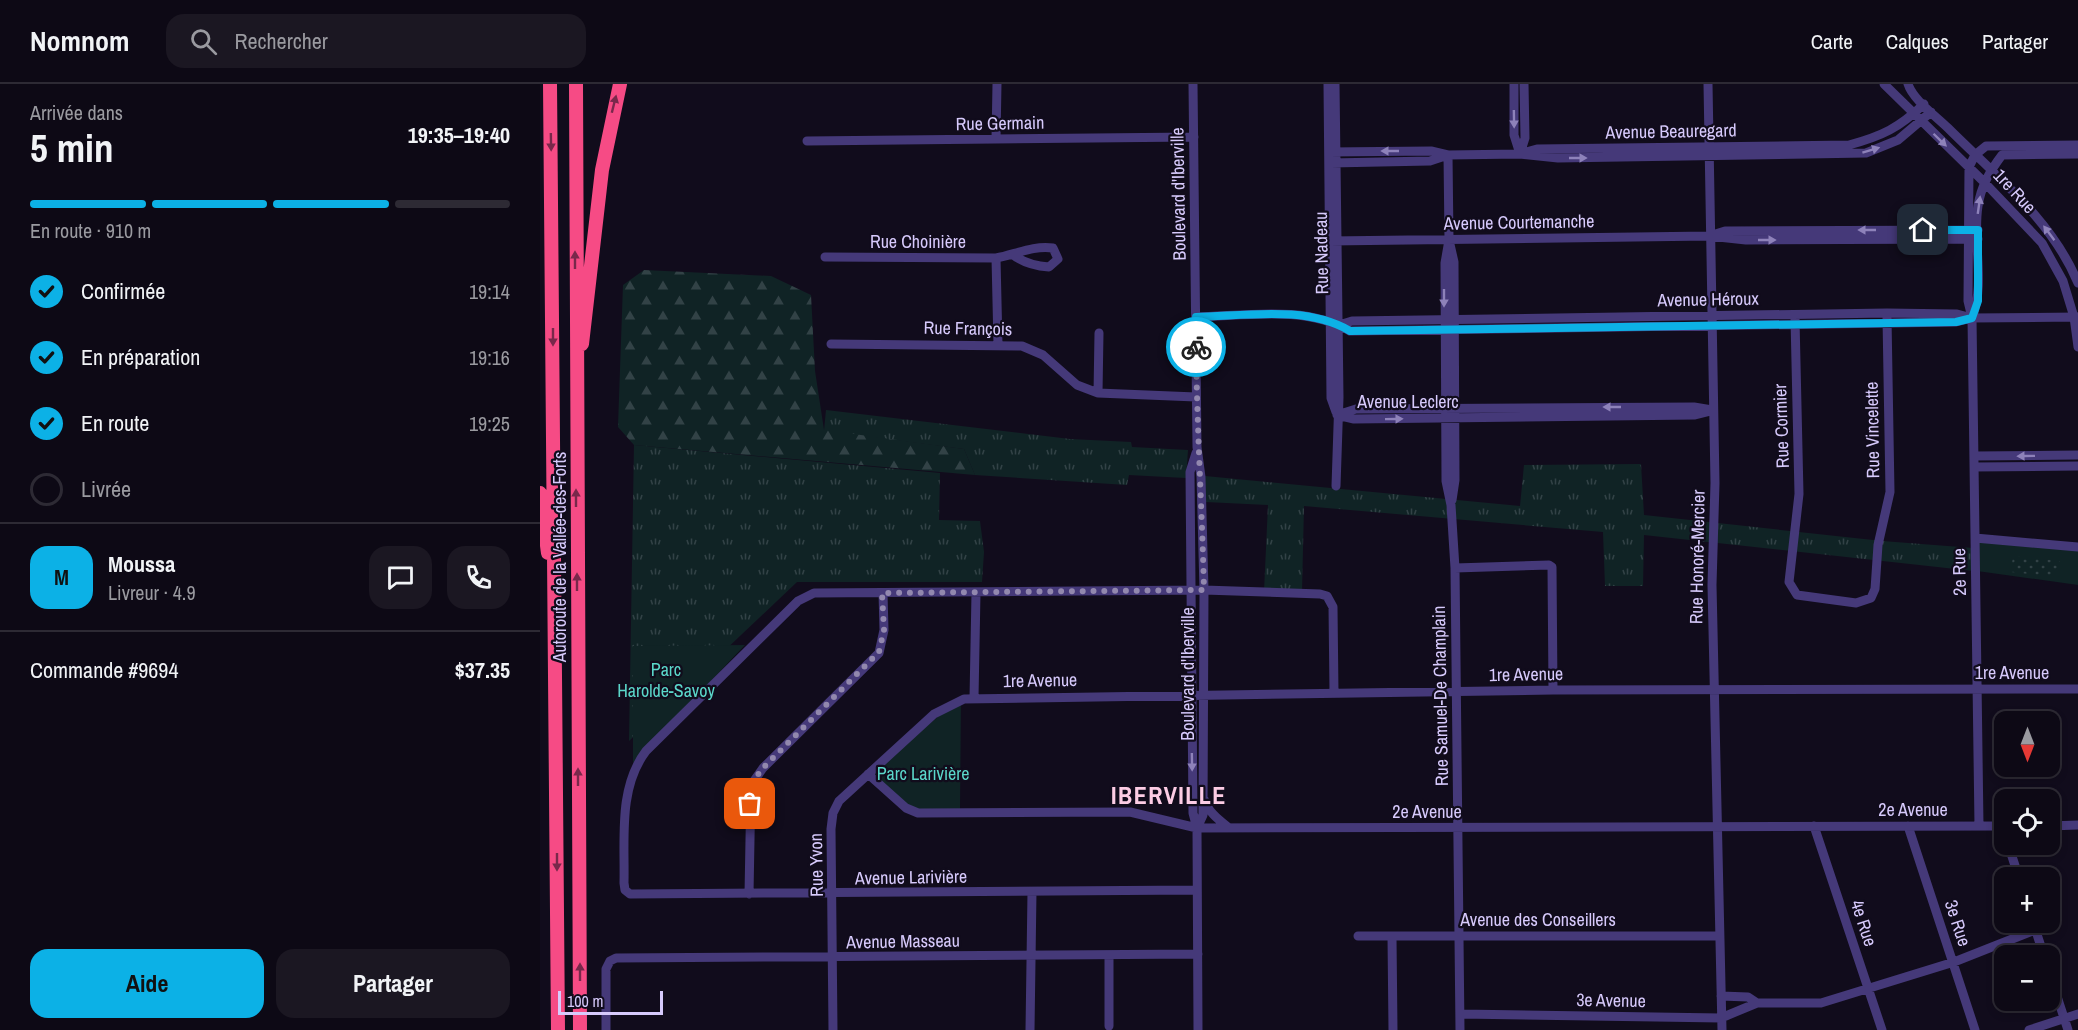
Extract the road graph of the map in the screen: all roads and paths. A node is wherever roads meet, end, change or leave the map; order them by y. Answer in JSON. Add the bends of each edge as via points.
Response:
{"nodes":[{"id":1,"x":550,"y":84,"type":"edge"},
{"id":2,"x":576,"y":84,"type":"edge"},
{"id":3,"x":620,"y":84,"type":"edge"},
{"id":4,"x":997,"y":84,"type":"edge"},
{"id":5,"x":1193,"y":84,"type":"edge"},
{"id":6,"x":1328,"y":84,"type":"edge"},
{"id":7,"x":1335,"y":84,"type":"edge"},
{"id":8,"x":1514,"y":84,"type":"edge"},
{"id":9,"x":1524,"y":84,"type":"edge"},
{"id":10,"x":1708,"y":84,"type":"edge"},
{"id":11,"x":1884,"y":84,"type":"edge"},
{"id":12,"x":1908,"y":84,"type":"edge"},
{"id":13,"x":1928,"y":108,"type":"junction"},
{"id":14,"x":1914,"y":114,"type":"junction"},
{"id":15,"x":1922,"y":122,"type":"junction"},
{"id":16,"x":1194,"y":137,"type":"junction"},
{"id":17,"x":996,"y":139,"type":"junction"},
{"id":18,"x":807,"y":141,"type":"dead end"},
{"id":19,"x":2078,"y":145,"type":"edge"},
{"id":20,"x":1822,"y":150,"type":"junction"},
{"id":21,"x":1708,"y":152,"type":"junction"},
{"id":22,"x":1520,"y":154,"type":"junction"},
{"id":23,"x":2078,"y":154,"type":"edge"},
{"id":24,"x":1448,"y":155,"type":"junction"},
{"id":25,"x":1975,"y":155,"type":"junction"},
{"id":26,"x":1332,"y":157,"type":"junction"},
{"id":27,"x":1969,"y":167,"type":"junction"},
{"id":28,"x":1991,"y":170,"type":"junction"},
{"id":29,"x":1984,"y":182,"type":"junction"},
{"id":30,"x":1967,"y":234,"type":"junction"},
{"id":31,"x":1978,"y":234,"type":"junction"},
{"id":32,"x":1709,"y":237,"type":"junction"},
{"id":33,"x":1449,"y":240,"type":"junction"},
{"id":34,"x":1333,"y":241,"type":"junction"},
{"id":35,"x":1012,"y":254,"type":"dead end"},
{"id":36,"x":825,"y":257,"type":"dead end"},
{"id":37,"x":996,"y":258,"type":"junction"},
{"id":38,"x":2078,"y":283,"type":"edge"},
{"id":39,"x":1887,"y":313,"type":"junction"},
{"id":40,"x":1196,"y":317,"type":"junction"},
{"id":41,"x":1577,"y":317,"type":"junction"},
{"id":42,"x":2076,"y":317,"type":"edge"},
{"id":43,"x":1972,"y":318,"type":"junction"},
{"id":44,"x":1795,"y":319,"type":"junction"},
{"id":45,"x":1839,"y":319,"type":"junction"},
{"id":46,"x":1449,"y":320,"type":"junction"},
{"id":47,"x":1711,"y":321,"type":"junction"},
{"id":48,"x":1334,"y":323,"type":"junction"},
{"id":49,"x":1887,"y":323,"type":"junction"},
{"id":50,"x":1578,"y":328,"type":"junction"},
{"id":51,"x":1450,"y":330,"type":"junction"},
{"id":52,"x":1099,"y":333,"type":"dead end"},
{"id":53,"x":831,"y":344,"type":"dead end"},
{"id":54,"x":998,"y":345,"type":"junction"},
{"id":55,"x":2078,"y":347,"type":"edge"},
{"id":56,"x":576,"y":382,"type":"junction"},
{"id":57,"x":1098,"y":393,"type":"junction"},
{"id":58,"x":1196,"y":397,"type":"junction"},
{"id":59,"x":1712,"y":410,"type":"junction"},
{"id":60,"x":1450,"y":413,"type":"junction"},
{"id":61,"x":1336,"y":415,"type":"junction"},
{"id":62,"x":1197,"y":447,"type":"junction"},
{"id":63,"x":2078,"y":455,"type":"edge"},
{"id":64,"x":1974,"y":456,"type":"junction"},
{"id":65,"x":2078,"y":466,"type":"edge"},
{"id":66,"x":1974,"y":467,"type":"junction"},
{"id":67,"x":1336,"y":486,"type":"dead end"},
{"id":68,"x":540,"y":493,"type":"edge"},
{"id":69,"x":1975,"y":538,"type":"junction"},
{"id":70,"x":1878,"y":545,"type":"joint"},
{"id":71,"x":2078,"y":547,"type":"edge"},
{"id":72,"x":1455,"y":568,"type":"junction"},
{"id":73,"x":1191,"y":590,"type":"junction"},
{"id":74,"x":1204,"y":590,"type":"junction"},
{"id":75,"x":882,"y":593,"type":"junction"},
{"id":76,"x":976,"y":593,"type":"junction"},
{"id":77,"x":555,"y":599,"type":"junction"},
{"id":78,"x":1977,"y":688,"type":"junction"},
{"id":79,"x":2078,"y":688,"type":"edge"},
{"id":80,"x":1553,"y":690,"type":"junction"},
{"id":81,"x":1714,"y":690,"type":"junction"},
{"id":82,"x":1456,"y":692,"type":"junction"},
{"id":83,"x":1334,"y":693,"type":"junction"},
{"id":84,"x":1191,"y":695,"type":"junction"},
{"id":85,"x":1203,"y":695,"type":"junction"},
{"id":86,"x":974,"y":698,"type":"junction"},
{"id":87,"x":868,"y":774,"type":"junction"},
{"id":88,"x":1203,"y":794,"type":"junction"},
{"id":89,"x":2078,"y":825,"type":"edge"},
{"id":90,"x":1716,"y":826,"type":"junction"},
{"id":91,"x":1814,"y":826,"type":"junction"},
{"id":92,"x":1908,"y":826,"type":"junction"},
{"id":93,"x":1979,"y":826,"type":"junction"},
{"id":94,"x":2060,"y":826,"type":"edge"},
{"id":95,"x":1459,"y":827,"type":"junction"},
{"id":96,"x":1994,"y":827,"type":"edge"},
{"id":97,"x":1197,"y":828,"type":"junction"},
{"id":98,"x":1229,"y":828,"type":"junction"},
{"id":99,"x":1197,"y":890,"type":"junction"},
{"id":100,"x":1032,"y":892,"type":"junction"},
{"id":101,"x":749,"y":894,"type":"junction"},
{"id":102,"x":833,"y":894,"type":"junction"},
{"id":103,"x":2018,"y":933,"type":"edge"},
{"id":104,"x":1460,"y":935,"type":"junction"},
{"id":105,"x":1358,"y":936,"type":"dead end"},
{"id":106,"x":1719,"y":936,"type":"junction"},
{"id":107,"x":1392,"y":937,"type":"junction"},
{"id":108,"x":1198,"y":954,"type":"junction"},
{"id":109,"x":1031,"y":956,"type":"junction"},
{"id":110,"x":1109,"y":956,"type":"junction"},
{"id":111,"x":833,"y":958,"type":"junction"},
{"id":112,"x":1954,"y":962,"type":"junction"},
{"id":113,"x":1868,"y":987,"type":"junction"},
{"id":114,"x":1721,"y":996,"type":"junction"},
{"id":115,"x":1757,"y":1003,"type":"junction"},
{"id":116,"x":2060,"y":1006,"type":"edge"},
{"id":117,"x":1460,"y":1014,"type":"junction"},
{"id":118,"x":2078,"y":1014,"type":"edge"},
{"id":119,"x":1721,"y":1018,"type":"junction"},
{"id":120,"x":2064,"y":1019,"type":"junction"},
{"id":121,"x":1109,"y":1026,"type":"dead end"},
{"id":122,"x":558,"y":1030,"type":"edge"},
{"id":123,"x":580,"y":1030,"type":"edge"},
{"id":124,"x":606,"y":1030,"type":"edge"},
{"id":125,"x":833,"y":1030,"type":"edge"},
{"id":126,"x":1030,"y":1030,"type":"edge"},
{"id":127,"x":1198,"y":1030,"type":"edge"},
{"id":128,"x":1393,"y":1030,"type":"edge"},
{"id":129,"x":1460,"y":1030,"type":"edge"},
{"id":130,"x":1722,"y":1030,"type":"edge"},
{"id":131,"x":1882,"y":1030,"type":"edge"},
{"id":132,"x":1975,"y":1030,"type":"edge"},
{"id":133,"x":2030,"y":1030,"type":"edge"},
{"id":134,"x":2068,"y":1030,"type":"edge"}],
"edges":[{"from":1,"to":77,"type":"highway","name":"Autoroute de la Vallée-des-Forts","one_way":true},
{"from":56,"to":2,"type":"highway","name":"Autoroute de la Vallée-des-Forts","one_way":true},
{"from":56,"to":3,"type":"highway","one_way":true,"via":[[603,162]]},
{"from":4,"to":17,"type":"street"},
{"from":5,"to":16,"type":"street","name":"Boulevard d'Iberville"},
{"from":6,"to":26,"type":"street","name":"Rue Nadeau"},
{"from":7,"to":26,"type":"street","name":"Rue Nadeau"},
{"from":8,"to":22,"type":"street","one_way":true,"via":[[1514,135]]},
{"from":9,"to":22,"type":"street","via":[[1525,138]]},
{"from":10,"to":21,"type":"street","name":"Rue Honoré-Mercier"},
{"from":11,"to":14,"type":"street","name":"1re Rue"},
{"from":12,"to":13,"type":"street","name":"1re Rue"},
{"from":13,"to":14,"type":"street","name":"Avenue Beauregard"},
{"from":13,"to":15,"type":"street","name":"Avenue Beauregard"},
{"from":13,"to":25,"type":"street","name":"1re Rue"},
{"from":14,"to":15,"type":"street","name":"1re Rue"},
{"from":14,"to":20,"type":"street","name":"Avenue Beauregard","via":[[1881,137]]},
{"from":20,"to":15,"type":"street","name":"Avenue Beauregard","one_way":true,"via":[[1866,153],[1898,140]]},
{"from":15,"to":27,"type":"street","name":"1re Rue","one_way":true},
{"from":16,"to":17,"type":"street","name":"Rue Germain"},
{"from":16,"to":40,"type":"street","name":"Boulevard d'Iberville"},
{"from":17,"to":18,"type":"street","name":"Rue Germain"},
{"from":19,"to":25,"type":"street","via":[[1986,146]]},
{"from":20,"to":21,"type":"street","name":"Avenue Beauregard"},
{"from":21,"to":22,"type":"street","name":"Avenue Beauregard","via":[[1558,158]]},
{"from":21,"to":32,"type":"street","name":"Rue Honoré-Mercier"},
{"from":22,"to":24,"type":"street","name":"Avenue Beauregard"},
{"from":23,"to":28,"type":"street","via":[[2002,155]]},
{"from":24,"to":26,"type":"street","name":"Avenue Beauregard","via":[[1430,161]]},
{"from":24,"to":33,"type":"street","name":"Rue Samuel-De Champlain"},
{"from":25,"to":27,"type":"street","name":"2e Rue"},
{"from":25,"to":28,"type":"street","name":"1re Rue"},
{"from":26,"to":34,"type":"street","name":"Rue Nadeau"},
{"from":27,"to":29,"type":"street","name":"1re Rue"},
{"from":27,"to":30,"type":"street","name":"2e Rue"},
{"from":28,"to":29,"type":"street","name":"2e Rue"},
{"from":38,"to":28,"type":"street","name":"1re Rue","one_way":true,"via":[[2066,255],[2039,219]]},
{"from":31,"to":29,"type":"street","name":"2e Rue","one_way":true,"via":[[1977,207]]},
{"from":29,"to":42,"type":"street","name":"1re Rue","via":[[2042,243],[2063,281]]},
{"from":30,"to":31,"type":"street","name":"Avenue Courtemanche"},
{"from":30,"to":32,"type":"street","name":"Avenue Courtemanche","via":[[1725,231]]},
{"from":30,"to":43,"type":"street","name":"2e Rue"},
{"from":31,"to":43,"type":"street","name":"2e Rue","via":[[1978,301]]},
{"from":32,"to":33,"type":"street","name":"Avenue Courtemanche"},
{"from":32,"to":47,"type":"street","name":"Rue Honoré-Mercier"},
{"from":33,"to":34,"type":"street","name":"Avenue Courtemanche"},
{"from":33,"to":46,"type":"street","name":"Rue Samuel-De Champlain","via":[[1454,262]]},
{"from":34,"to":48,"type":"street","name":"Rue Nadeau"},
{"from":35,"to":37,"type":"street","name":"Rue Choinière"},
{"from":36,"to":37,"type":"street","name":"Rue Choinière"},
{"from":37,"to":54,"type":"street"},
{"from":39,"to":43,"type":"street","name":"Avenue Héroux","via":[[1957,314]]},
{"from":39,"to":45,"type":"street","name":"Avenue Héroux"},
{"from":39,"to":49,"type":"street","name":"Rue Vincelette"},
{"from":40,"to":48,"type":"street","name":"Avenue Héroux","via":[[1303,315]]},
{"from":40,"to":58,"type":"street","name":"Boulevard d'Iberville"},
{"from":41,"to":46,"type":"street","name":"Avenue Héroux"},
{"from":41,"to":47,"type":"street","name":"Avenue Héroux"},
{"from":41,"to":50,"type":"street"},
{"from":42,"to":43,"type":"street","name":"Avenue Héroux"},
{"from":42,"to":55,"type":"street","name":"1re Rue"},
{"from":43,"to":49,"type":"street","name":"Avenue Héroux","via":[[1956,322]]},
{"from":43,"to":64,"type":"street","name":"2e Rue"},
{"from":44,"to":45,"type":"street","name":"Avenue Héroux"},
{"from":44,"to":47,"type":"street","name":"Avenue Héroux"},
{"from":44,"to":70,"type":"street","name":"Rue Cormier","via":[[1799,494],[1791,590],[1797,595],[1856,603],[1871,598]]},
{"from":45,"to":49,"type":"street","name":"Avenue Héroux"},
{"from":46,"to":48,"type":"street","name":"Avenue Héroux"},
{"from":46,"to":51,"type":"street","name":"Rue Samuel-De Champlain"},
{"from":47,"to":50,"type":"street","name":"Avenue Héroux"},
{"from":47,"to":59,"type":"street","name":"Rue Honoré-Mercier"},
{"from":48,"to":51,"type":"street","name":"Avenue Héroux","via":[[1350,331]]},
{"from":48,"to":61,"type":"street","name":"Rue Nadeau","via":[[1339,397]]},
{"from":49,"to":70,"type":"street","name":"Rue Vincelette","via":[[1890,492]]},
{"from":50,"to":51,"type":"street","name":"Avenue Héroux"},
{"from":51,"to":60,"type":"street","name":"Rue Samuel-De Champlain"},
{"from":52,"to":57,"type":"street"},
{"from":53,"to":54,"type":"street","name":"Rue François"},
{"from":54,"to":57,"type":"street","name":"Rue François","via":[[1022,346],[1043,355],[1077,385]]},
{"from":123,"to":56,"type":"highway","name":"Autoroute de la Vallée-des-Forts","one_way":true},
{"from":57,"to":58,"type":"street","name":"Rue François"},
{"from":58,"to":62,"type":"street","name":"Boulevard d'Iberville"},
{"from":59,"to":60,"type":"street","name":"Avenue Leclerc","via":[[1695,415],[1653,411]]},
{"from":59,"to":81,"type":"street","name":"Rue Honoré-Mercier"},
{"from":60,"to":61,"type":"street","name":"Avenue Leclerc","via":[[1354,419]]},
{"from":60,"to":72,"type":"street","name":"Rue Samuel-De Champlain","via":[[1446,481]]},
{"from":61,"to":67,"type":"street","name":"Rue Nadeau"},
{"from":62,"to":73,"type":"street","name":"Boulevard d'Iberville","via":[[1190,472]]},
{"from":62,"to":74,"type":"street","name":"Boulevard d'Iberville"},
{"from":63,"to":64,"type":"street","one_way":true},
{"from":64,"to":66,"type":"street","name":"2e Rue"},
{"from":65,"to":66,"type":"street"},
{"from":66,"to":69,"type":"street","name":"2e Rue"},
{"from":68,"to":77,"type":"highway"},
{"from":69,"to":71,"type":"street"},
{"from":69,"to":78,"type":"street","name":"2e Rue"},
{"from":72,"to":80,"type":"street","via":[[1549,565],[1554,570]]},
{"from":72,"to":82,"type":"street","name":"Rue Samuel-De Champlain"},
{"from":73,"to":74,"type":"street"},
{"from":73,"to":76,"type":"street"},
{"from":73,"to":84,"type":"street","name":"Boulevard d'Iberville"},
{"from":74,"to":83,"type":"street","via":[[1327,597],[1333,607]]},
{"from":74,"to":85,"type":"street","name":"Boulevard d'Iberville"},
{"from":75,"to":76,"type":"street"},
{"from":75,"to":101,"type":"street","via":[[884,630],[879,652],[751,784]]},
{"from":75,"to":101,"type":"street","name":"Avenue Larivière","via":[[808,594],[642,756],[627,801],[626,892]]},
{"from":76,"to":86,"type":"street"},
{"from":77,"to":122,"type":"highway","name":"Autoroute de la Vallée-des-Forts","one_way":true},
{"from":78,"to":79,"type":"street","name":"1re Avenue"},
{"from":78,"to":81,"type":"street","name":"1re Avenue"},
{"from":78,"to":93,"type":"street","name":"2e Rue"},
{"from":80,"to":81,"type":"street","name":"1re Avenue"},
{"from":80,"to":82,"type":"street","name":"1re Avenue"},
{"from":81,"to":90,"type":"street","name":"Rue Honoré-Mercier"},
{"from":82,"to":83,"type":"street","name":"1re Avenue"},
{"from":82,"to":95,"type":"street","name":"Rue Samuel-De Champlain"},
{"from":83,"to":85,"type":"street","name":"1re Avenue"},
{"from":84,"to":85,"type":"street","name":"1re Avenue"},
{"from":84,"to":86,"type":"street","name":"1re Avenue"},
{"from":84,"to":97,"type":"street","name":"Boulevard d'Iberville","one_way":true,"via":[[1193,813]]},
{"from":85,"to":88,"type":"street","name":"Boulevard d'Iberville"},
{"from":86,"to":87,"type":"street","name":"Rue Yvon","via":[[934,714]]},
{"from":87,"to":97,"type":"street","name":"2e Avenue","via":[[906,808],[918,813],[1130,812]]},
{"from":87,"to":102,"type":"street","name":"Rue Yvon","via":[[839,801],[833,813]]},
{"from":88,"to":97,"type":"street","name":"Boulevard d'Iberville","via":[[1203,815]]},
{"from":88,"to":98,"type":"street","via":[[1206,805]]},
{"from":89,"to":94,"type":"street"},
{"from":90,"to":91,"type":"street","name":"2e Avenue"},
{"from":90,"to":95,"type":"street","name":"2e Avenue"},
{"from":90,"to":106,"type":"street","name":"Rue Honoré-Mercier"},
{"from":91,"to":92,"type":"street","name":"2e Avenue"},
{"from":91,"to":113,"type":"street","name":"4e Rue"},
{"from":92,"to":93,"type":"street","name":"2e Avenue"},
{"from":92,"to":112,"type":"street","name":"3e Rue"},
{"from":93,"to":96,"type":"street","name":"2e Avenue"},
{"from":95,"to":98,"type":"street","name":"2e Avenue"},
{"from":95,"to":104,"type":"street","name":"Rue Samuel-De Champlain"},
{"from":97,"to":98,"type":"street","name":"2e Avenue"},
{"from":97,"to":99,"type":"street","name":"Boulevard d'Iberville"},
{"from":99,"to":100,"type":"street","name":"Avenue Larivière"},
{"from":99,"to":108,"type":"street","name":"Boulevard d'Iberville"},
{"from":100,"to":102,"type":"street","name":"Avenue Larivière"},
{"from":100,"to":109,"type":"street"},
{"from":101,"to":102,"type":"street","name":"Avenue Larivière"},
{"from":102,"to":111,"type":"street","name":"Rue Yvon"},
{"from":103,"to":112,"type":"street","name":"3e Avenue"},
{"from":104,"to":106,"type":"street","name":"Avenue des Conseillers"},
{"from":104,"to":107,"type":"street","name":"Avenue des Conseillers"},
{"from":104,"to":117,"type":"street","name":"Rue Samuel-De Champlain"},
{"from":105,"to":107,"type":"street","name":"Avenue des Conseillers"},
{"from":106,"to":114,"type":"street","name":"Rue Honoré-Mercier"},
{"from":107,"to":128,"type":"street"},
{"from":108,"to":110,"type":"street","name":"Avenue Masseau"},
{"from":108,"to":127,"type":"street","name":"Boulevard d'Iberville"},
{"from":109,"to":110,"type":"street","name":"Avenue Masseau"},
{"from":109,"to":111,"type":"street","name":"Avenue Masseau"},
{"from":109,"to":126,"type":"street"},
{"from":110,"to":121,"type":"street"},
{"from":111,"to":124,"type":"street","name":"Avenue Masseau","via":[[619,958],[610,961],[606,969]]},
{"from":111,"to":125,"type":"street","name":"Rue Yvon"},
{"from":112,"to":113,"type":"street","name":"3e Avenue"},
{"from":112,"to":132,"type":"street","name":"3e Rue"},
{"from":113,"to":115,"type":"street","name":"3e Avenue","via":[[1814,1005]]},
{"from":113,"to":131,"type":"street","name":"4e Rue"},
{"from":114,"to":115,"type":"street","name":"3e Avenue","via":[[1748,997]]},
{"from":114,"to":119,"type":"street","name":"Rue Honoré-Mercier"},
{"from":115,"to":119,"type":"street","name":"3e Avenue"},
{"from":116,"to":120,"type":"street"},
{"from":117,"to":119,"type":"street","name":"3e Avenue"},
{"from":117,"to":129,"type":"street","name":"Rue Samuel-De Champlain"},
{"from":118,"to":120,"type":"street"},
{"from":119,"to":130,"type":"street","name":"Rue Honoré-Mercier"},
{"from":120,"to":133,"type":"street"},
{"from":120,"to":134,"type":"street"}]}
